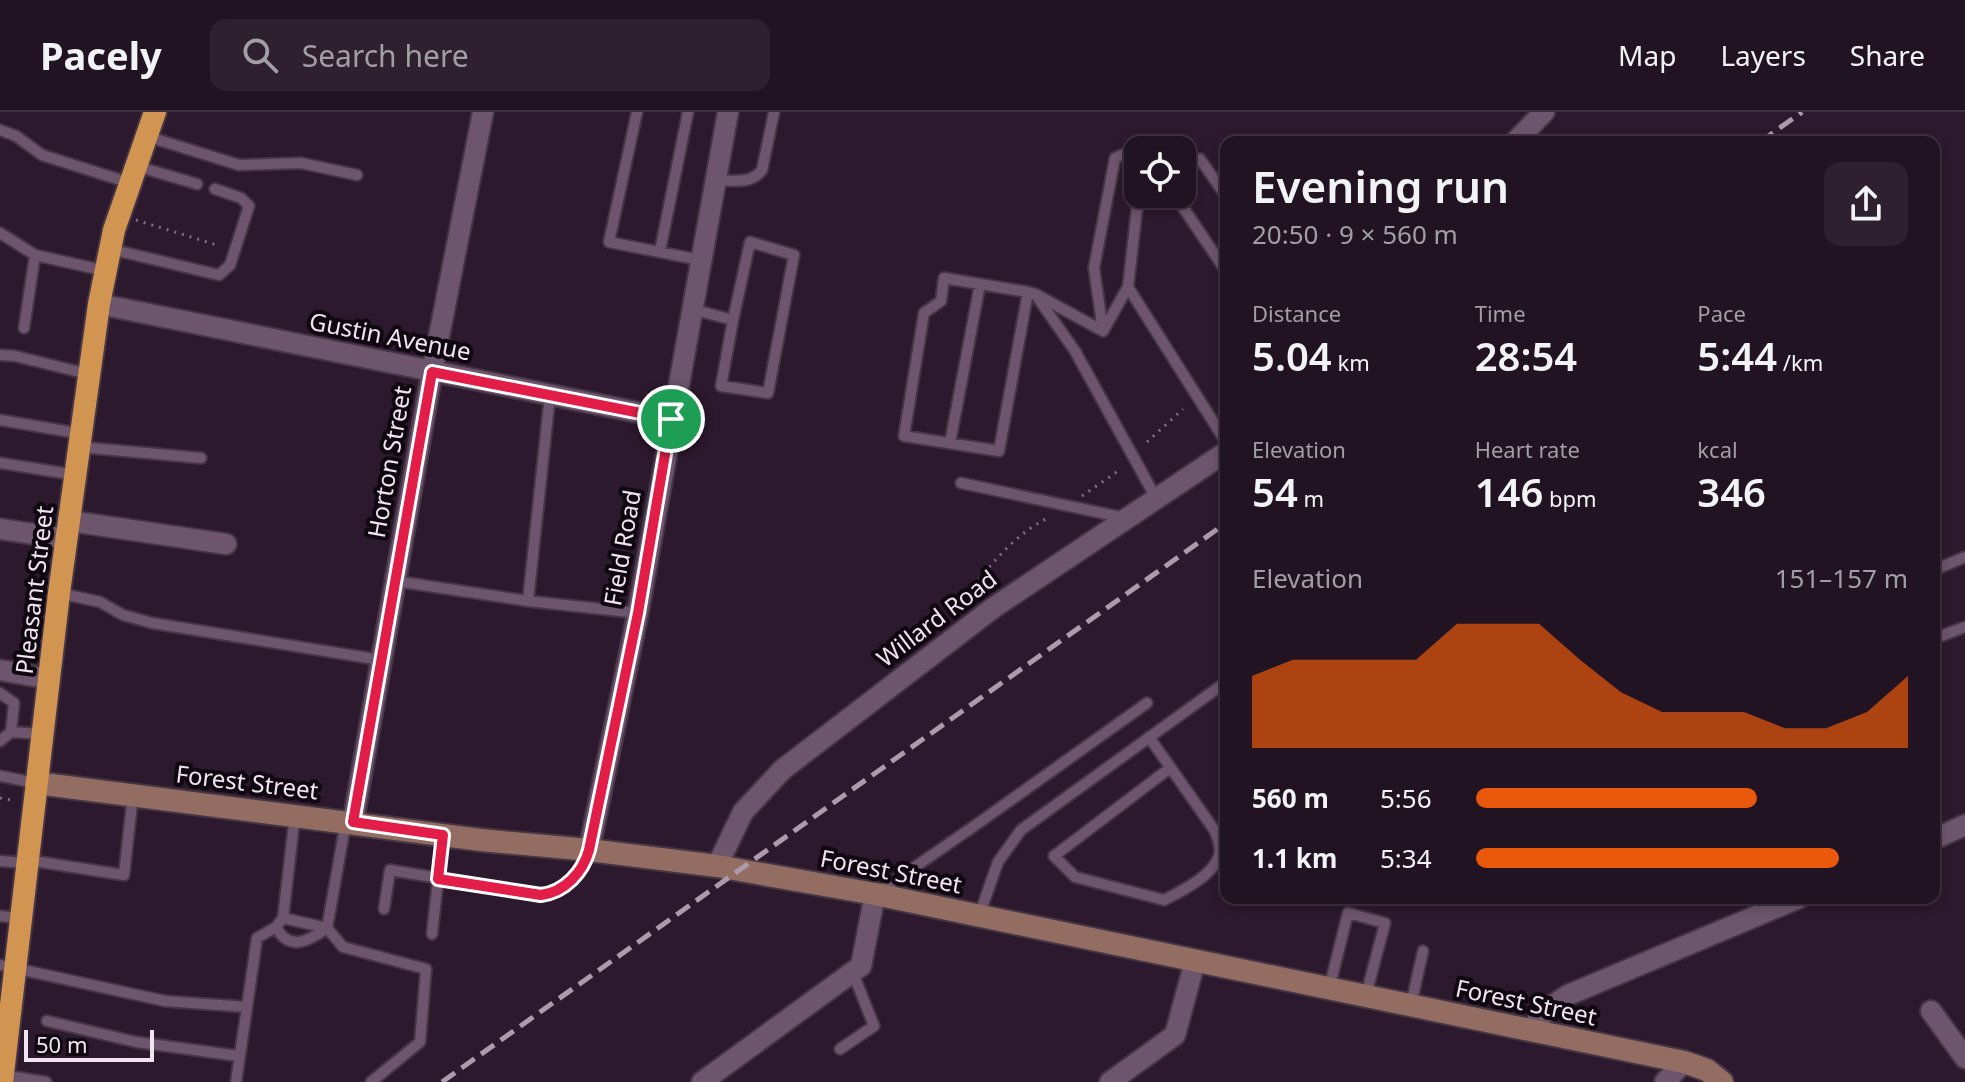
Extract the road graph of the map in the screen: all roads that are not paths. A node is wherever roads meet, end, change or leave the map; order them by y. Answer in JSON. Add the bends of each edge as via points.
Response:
{"nodes":[{"id":1,"x":155,"y":112,"type":"edge"},
{"id":2,"x":483,"y":112,"type":"edge"},
{"id":3,"x":637,"y":112,"type":"edge"},
{"id":4,"x":688,"y":112,"type":"edge"},
{"id":5,"x":728,"y":112,"type":"edge"},
{"id":6,"x":774,"y":112,"type":"edge"},
{"id":7,"x":1544,"y":112,"type":"edge"},
{"id":8,"x":0,"y":130,"type":"edge"},
{"id":9,"x":146,"y":136,"type":"junction"},
{"id":10,"x":1521,"y":136,"type":"edge"},
{"id":11,"x":1124,"y":155,"type":"edge"},
{"id":12,"x":1196,"y":158,"type":"edge"},
{"id":13,"x":1200,"y":159,"type":"junction"},
{"id":14,"x":1196,"y":162,"type":"edge"},
{"id":15,"x":133,"y":174,"type":"junction"},
{"id":16,"x":357,"y":175,"type":"dead end"},
{"id":17,"x":715,"y":180,"type":"junction"},
{"id":18,"x":197,"y":184,"type":"dead end"},
{"id":19,"x":1220,"y":187,"type":"edge"},
{"id":20,"x":215,"y":189,"type":"dead end"},
{"id":21,"x":1137,"y":208,"type":"edge"},
{"id":22,"x":1183,"y":208,"type":"edge"},
{"id":23,"x":0,"y":233,"type":"edge"},
{"id":24,"x":660,"y":251,"type":"junction"},
{"id":25,"x":35,"y":255,"type":"junction"},
{"id":26,"x":108,"y":260,"type":"junction"},
{"id":27,"x":700,"y":260,"type":"junction"},
{"id":28,"x":1220,"y":262,"type":"edge"},
{"id":29,"x":980,"y":284,"type":"junction"},
{"id":30,"x":1128,"y":287,"type":"junction"},
{"id":31,"x":1031,"y":293,"type":"junction"},
{"id":32,"x":99,"y":304,"type":"junction"},
{"id":33,"x":691,"y":309,"type":"junction"},
{"id":34,"x":733,"y":320,"type":"junction"},
{"id":35,"x":24,"y":328,"type":"dead end"},
{"id":36,"x":1103,"y":331,"type":"junction"},
{"id":37,"x":0,"y":355,"type":"edge"},
{"id":38,"x":432,"y":372,"type":"junction"},
{"id":39,"x":88,"y":374,"type":"junction"},
{"id":40,"x":550,"y":395,"type":"junction"},
{"id":41,"x":671,"y":419,"type":"junction"},
{"id":42,"x":0,"y":420,"type":"edge"},
{"id":43,"x":1220,"y":422,"type":"edge"},
{"id":44,"x":1215,"y":425,"type":"junction"},
{"id":45,"x":1220,"y":433,"type":"edge"},
{"id":46,"x":81,"y":440,"type":"junction"},
{"id":47,"x":950,"y":443,"type":"junction"},
{"id":48,"x":1220,"y":456,"type":"edge"},
{"id":49,"x":201,"y":458,"type":"dead end"},
{"id":50,"x":0,"y":463,"type":"edge"},
{"id":51,"x":76,"y":475,"type":"junction"},
{"id":52,"x":961,"y":483,"type":"dead end"},
{"id":53,"x":1156,"y":498,"type":"junction"},
{"id":54,"x":1127,"y":518,"type":"junction"},
{"id":55,"x":0,"y":529,"type":"edge"},
{"id":56,"x":68,"y":530,"type":"junction"},
{"id":57,"x":226,"y":544,"type":"dead end"},
{"id":58,"x":1965,"y":557,"type":"edge"},
{"id":59,"x":1940,"y":567,"type":"edge"},
{"id":60,"x":395,"y":581,"type":"junction"},
{"id":61,"x":59,"y":593,"type":"junction"},
{"id":62,"x":528,"y":601,"type":"junction"},
{"id":63,"x":638,"y":613,"type":"junction"},
{"id":64,"x":1965,"y":627,"type":"edge"},
{"id":65,"x":1940,"y":636,"type":"edge"},
{"id":66,"x":381,"y":660,"type":"junction"},
{"id":67,"x":0,"y":670,"type":"edge"},
{"id":68,"x":50,"y":679,"type":"junction"},
{"id":69,"x":1220,"y":686,"type":"edge"},
{"id":70,"x":0,"y":693,"type":"edge"},
{"id":71,"x":1147,"y":703,"type":"dead end"},
{"id":72,"x":11,"y":732,"type":"junction"},
{"id":73,"x":43,"y":734,"type":"junction"},
{"id":74,"x":1149,"y":737,"type":"junction"},
{"id":75,"x":0,"y":741,"type":"edge"},
{"id":76,"x":1170,"y":768,"type":"junction"},
{"id":77,"x":0,"y":776,"type":"edge"},
{"id":78,"x":36,"y":783,"type":"junction"},
{"id":79,"x":133,"y":795,"type":"junction"},
{"id":80,"x":295,"y":815,"type":"junction"},
{"id":81,"x":350,"y":822,"type":"junction"},
{"id":82,"x":1965,"y":825,"type":"edge"},
{"id":83,"x":443,"y":835,"type":"junction"},
{"id":84,"x":1940,"y":836,"type":"edge"},
{"id":85,"x":589,"y":850,"type":"junction"},
{"id":86,"x":0,"y":861,"type":"edge"},
{"id":87,"x":27,"y":861,"type":"junction"},
{"id":88,"x":717,"y":866,"type":"junction"},
{"id":89,"x":438,"y":879,"type":"junction"},
{"id":90,"x":875,"y":894,"type":"junction"},
{"id":91,"x":1785,"y":904,"type":"edge"},
{"id":92,"x":384,"y":909,"type":"dead end"},
{"id":93,"x":979,"y":916,"type":"junction"},
{"id":94,"x":10,"y":917,"type":"edge"},
{"id":95,"x":280,"y":922,"type":"junction"},
{"id":96,"x":327,"y":928,"type":"junction"},
{"id":97,"x":432,"y":934,"type":"dead end"},
{"id":98,"x":1423,"y":951,"type":"dead end"},
{"id":99,"x":1195,"y":961,"type":"junction"},
{"id":100,"x":7,"y":966,"type":"edge"},
{"id":101,"x":853,"y":973,"type":"junction"},
{"id":102,"x":1329,"y":989,"type":"junction"},
{"id":103,"x":1366,"y":996,"type":"junction"},
{"id":104,"x":6,"y":997,"type":"edge"},
{"id":105,"x":1411,"y":1005,"type":"junction"},
{"id":106,"x":247,"y":1007,"type":"junction"},
{"id":107,"x":1931,"y":1011,"type":"dead end"},
{"id":108,"x":47,"y":1021,"type":"dead end"},
{"id":109,"x":1530,"y":1030,"type":"junction"},
{"id":110,"x":840,"y":1049,"type":"dead end"},
{"id":111,"x":239,"y":1056,"type":"junction"},
{"id":112,"x":1965,"y":1058,"type":"edge"},
{"id":113,"x":1684,"y":1062,"type":"junction"},
{"id":114,"x":2,"y":1079,"type":"edge"},
{"id":115,"x":708,"y":1080,"type":"edge"},
{"id":116,"x":46,"y":1082,"type":"edge"},
{"id":117,"x":236,"y":1082,"type":"edge"},
{"id":118,"x":371,"y":1082,"type":"edge"},
{"id":119,"x":1110,"y":1082,"type":"edge"},
{"id":120,"x":1665,"y":1082,"type":"edge"},
{"id":121,"x":1722,"y":1082,"type":"edge"}],
"edges":[{"from":1,"to":9,"type":"highway","name":"Pleasant Street"},
{"from":2,"to":38,"type":"street","name":"Horton Street"},
{"from":3,"to":24,"type":"lane","via":[[609,242]]},
{"from":4,"to":24,"type":"lane"},
{"from":5,"to":17,"type":"street","name":"Field Road"},
{"from":6,"to":17,"type":"lane","via":[[757,176],[749,181]]},
{"from":7,"to":10,"type":"street"},
{"from":8,"to":15,"type":"lane","via":[[42,155]]},
{"from":9,"to":15,"type":"highway","name":"Pleasant Street"},
{"from":9,"to":16,"type":"lane","via":[[239,165],[301,163]]},
{"from":11,"to":36,"type":"lane","via":[[1115,158],[1094,268]]},
{"from":12,"to":13,"type":"lane"},
{"from":13,"to":14,"type":"lane"},
{"from":13,"to":19,"type":"lane"},
{"from":15,"to":18,"type":"lane"},
{"from":15,"to":26,"type":"highway","name":"Pleasant Street"},
{"from":17,"to":27,"type":"street","name":"Field Road"},
{"from":20,"to":26,"type":"lane","via":[[249,206],[230,265],[219,275]]},
{"from":21,"to":30,"type":"lane"},
{"from":22,"to":28,"type":"lane"},
{"from":23,"to":25,"type":"lane"},
{"from":24,"to":27,"type":"lane"},
{"from":25,"to":26,"type":"lane"},
{"from":25,"to":35,"type":"lane"},
{"from":26,"to":32,"type":"highway","name":"Pleasant Street"},
{"from":27,"to":33,"type":"street","name":"Field Road"},
{"from":29,"to":31,"type":"lane"},
{"from":29,"to":47,"type":"lane"},
{"from":29,"to":47,"type":"lane","via":[[944,278],[941,301],[924,313],[904,436]]},
{"from":30,"to":36,"type":"lane"},
{"from":30,"to":44,"type":"lane"},
{"from":31,"to":36,"type":"lane"},
{"from":31,"to":47,"type":"lane","via":[[999,451]]},
{"from":31,"to":53,"type":"lane","via":[[1075,351]]},
{"from":32,"to":38,"type":"street","name":"Gustin Avenue"},
{"from":32,"to":39,"type":"highway","name":"Pleasant Street"},
{"from":33,"to":34,"type":"lane"},
{"from":33,"to":41,"type":"street","name":"Field Road"},
{"from":34,"to":34,"type":"lane","via":[[750,242],[794,255],[768,393],[721,386]]},
{"from":37,"to":39,"type":"lane"},
{"from":38,"to":40,"type":"street","name":"Gustin Avenue"},
{"from":38,"to":60,"type":"street","name":"Horton Street"},
{"from":39,"to":46,"type":"highway","name":"Pleasant Street"},
{"from":40,"to":41,"type":"street","name":"Gustin Avenue"},
{"from":40,"to":62,"type":"lane"},
{"from":41,"to":63,"type":"street","name":"Field Road"},
{"from":42,"to":46,"type":"lane"},
{"from":43,"to":44,"type":"lane"},
{"from":44,"to":45,"type":"lane"},
{"from":46,"to":49,"type":"lane"},
{"from":46,"to":51,"type":"highway","name":"Pleasant Street"},
{"from":48,"to":53,"type":"street","name":"Willard Road"},
{"from":50,"to":51,"type":"lane"},
{"from":51,"to":56,"type":"highway","name":"Pleasant Street"},
{"from":52,"to":54,"type":"lane"},
{"from":53,"to":54,"type":"street","name":"Willard Road"},
{"from":54,"to":88,"type":"street","name":"Willard Road","via":[[949,640],[782,770],[743,812]]},
{"from":55,"to":56,"type":"street"},
{"from":56,"to":57,"type":"street"},
{"from":56,"to":61,"type":"highway","name":"Pleasant Street"},
{"from":58,"to":59,"type":"lane"},
{"from":60,"to":62,"type":"lane"},
{"from":60,"to":66,"type":"street","name":"Horton Street"},
{"from":61,"to":66,"type":"lane","via":[[100,602],[152,623]]},
{"from":61,"to":68,"type":"highway","name":"Pleasant Street"},
{"from":62,"to":63,"type":"lane"},
{"from":63,"to":85,"type":"street","name":"Field Road"},
{"from":64,"to":65,"type":"lane"},
{"from":66,"to":81,"type":"street","name":"Horton Street"},
{"from":67,"to":68,"type":"street"},
{"from":68,"to":73,"type":"highway","name":"Pleasant Street"},
{"from":69,"to":74,"type":"lane"},
{"from":70,"to":72,"type":"lane","via":[[14,703]]},
{"from":71,"to":90,"type":"lane"},
{"from":72,"to":73,"type":"lane"},
{"from":72,"to":75,"type":"lane"},
{"from":73,"to":78,"type":"highway","name":"Pleasant Street"},
{"from":74,"to":76,"type":"lane"},
{"from":74,"to":93,"type":"lane","via":[[1021,830],[998,862]]},
{"from":76,"to":76,"type":"lane","via":[[1054,856],[1075,877],[1164,900],[1193,886],[1217,861],[1220,849],[1215,831]]},
{"from":77,"to":78,"type":"lane"},
{"from":78,"to":79,"type":"main road","name":"Forest Street"},
{"from":78,"to":87,"type":"highway","name":"Pleasant Street"},
{"from":79,"to":80,"type":"main road","name":"Forest Street"},
{"from":79,"to":87,"type":"lane","via":[[124,875]]},
{"from":80,"to":81,"type":"main road","name":"Forest Street"},
{"from":80,"to":95,"type":"lane"},
{"from":81,"to":83,"type":"main road","name":"Forest Street"},
{"from":81,"to":96,"type":"lane"},
{"from":82,"to":84,"type":"street"},
{"from":83,"to":85,"type":"main road","name":"Forest Street"},
{"from":83,"to":89,"type":"lane"},
{"from":85,"to":88,"type":"main road","name":"Forest Street"},
{"from":85,"to":89,"type":"lane","via":[[578,875],[551,894]]},
{"from":86,"to":87,"type":"lane"},
{"from":87,"to":94,"type":"highway","name":"Pleasant Street"},
{"from":88,"to":90,"type":"main road","name":"Forest Street"},
{"from":89,"to":92,"type":"lane","via":[[390,870]]},
{"from":89,"to":97,"type":"lane"},
{"from":90,"to":93,"type":"main road","name":"Forest Street"},
{"from":90,"to":101,"type":"street","via":[[864,959]]},
{"from":91,"to":109,"type":"street","via":[[1568,995]]},
{"from":93,"to":99,"type":"main road","name":"Forest Street"},
{"from":94,"to":100,"type":"highway","name":"Pleasant Street"},
{"from":95,"to":96,"type":"lane"},
{"from":95,"to":96,"type":"lane","via":[[285,939],[299,943]]},
{"from":95,"to":106,"type":"lane","via":[[257,938]]},
{"from":96,"to":118,"type":"lane","via":[[343,947],[426,969],[420,1042]]},
{"from":98,"to":105,"type":"lane"},
{"from":99,"to":102,"type":"main road","name":"Forest Street"},
{"from":99,"to":119,"type":"street","via":[[1175,1035]]},
{"from":100,"to":104,"type":"highway","name":"Pleasant Street"},
{"from":100,"to":106,"type":"lane","via":[[165,1001]]},
{"from":101,"to":110,"type":"lane","via":[[874,1026]]},
{"from":101,"to":115,"type":"street"},
{"from":102,"to":103,"type":"main road","name":"Forest Street"},
{"from":102,"to":103,"type":"lane","via":[[1348,913],[1385,923]]},
{"from":103,"to":105,"type":"main road","name":"Forest Street"},
{"from":104,"to":114,"type":"highway","name":"Pleasant Street"},
{"from":105,"to":109,"type":"main road","name":"Forest Street"},
{"from":106,"to":111,"type":"lane"},
{"from":107,"to":112,"type":"street"},
{"from":108,"to":111,"type":"lane","via":[[136,1042]]},
{"from":109,"to":113,"type":"main road","name":"Forest Street"},
{"from":111,"to":117,"type":"lane"},
{"from":113,"to":120,"type":"street"},
{"from":113,"to":121,"type":"main road","name":"Forest Street"},
{"from":114,"to":116,"type":"lane"}]}
